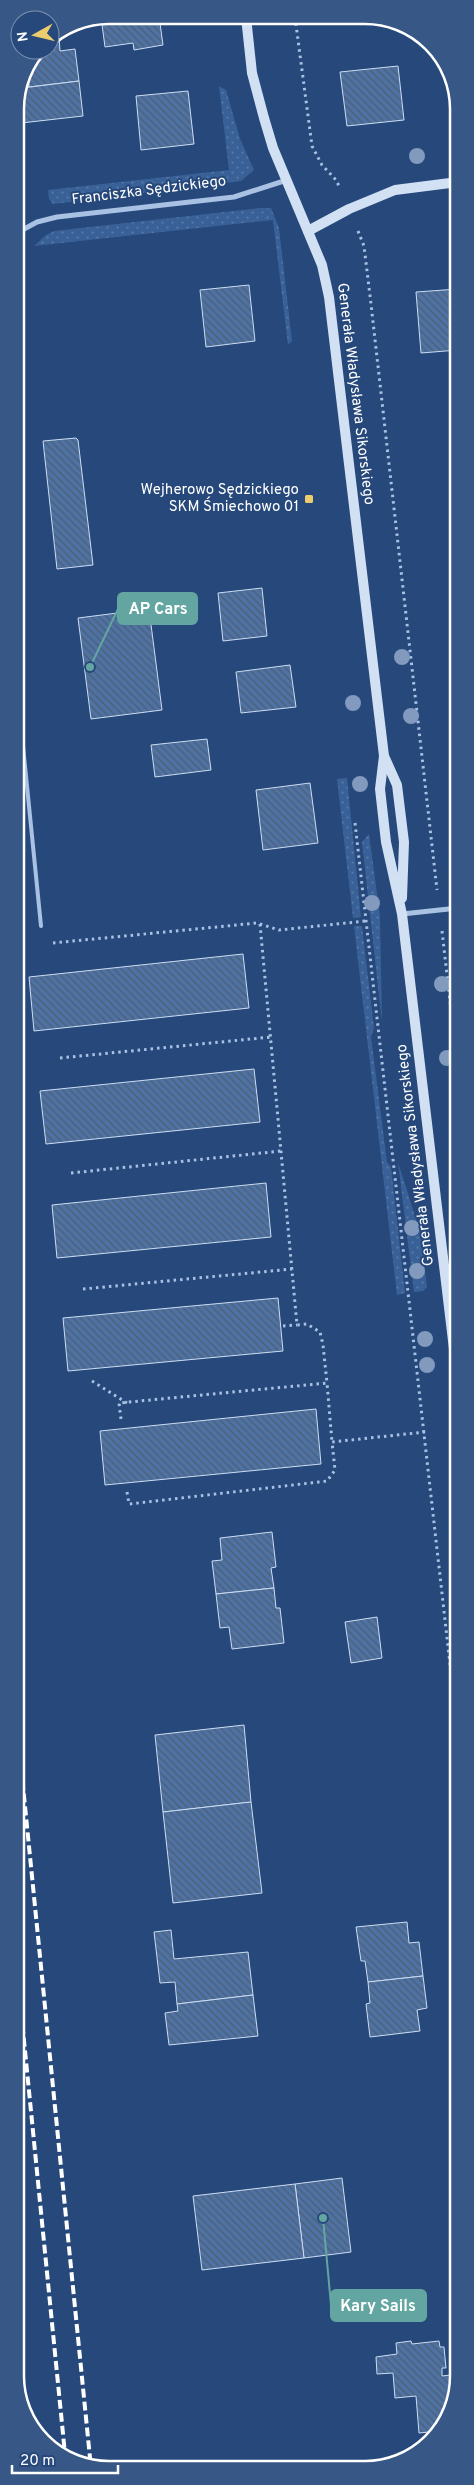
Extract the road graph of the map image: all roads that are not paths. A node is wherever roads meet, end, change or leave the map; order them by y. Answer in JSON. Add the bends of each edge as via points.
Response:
{"nodes":[{"id":1,"x":247,"y":24,"type":"edge"},
{"id":2,"x":287,"y":180,"type":"junction"},
{"id":3,"x":450,"y":183,"type":"edge"},
{"id":4,"x":24,"y":229,"type":"edge"},
{"id":5,"x":308,"y":231,"type":"junction"},
{"id":6,"x":24,"y":756,"type":"edge"},
{"id":7,"x":384,"y":756,"type":"junction"},
{"id":8,"x":450,"y":909,"type":"edge"},
{"id":9,"x":402,"y":914,"type":"junction"},
{"id":10,"x":41,"y":926,"type":"dead end"},
{"id":11,"x":450,"y":1323,"type":"edge"}],
"edges":[{"from":1,"to":2,"type":"street","name":"Generała Władysława Sikorskiego","via":[[252,73],[273,148]]},
{"from":2,"to":4,"type":"street","name":"Franciszka Sędzickiego","via":[[234,197],[57,217]]},
{"from":2,"to":5,"type":"street","name":"Generała Władysława Sikorskiego"},
{"from":3,"to":5,"type":"street","via":[[395,190]]},
{"from":5,"to":7,"type":"street","name":"Generała Władysława Sikorskiego","via":[[322,265],[335,335]]},
{"from":6,"to":10,"type":"lane"},
{"from":7,"to":9,"type":"street","name":"Generała Władysława Sikorskiego","via":[[380,789],[386,842]]},
{"from":7,"to":9,"type":"street","name":"Generała Władysława Sikorskiego","via":[[398,785],[404,842]]},
{"from":8,"to":9,"type":"street"},
{"from":9,"to":11,"type":"street","name":"Generała Władysława Sikorskiego"}]}
